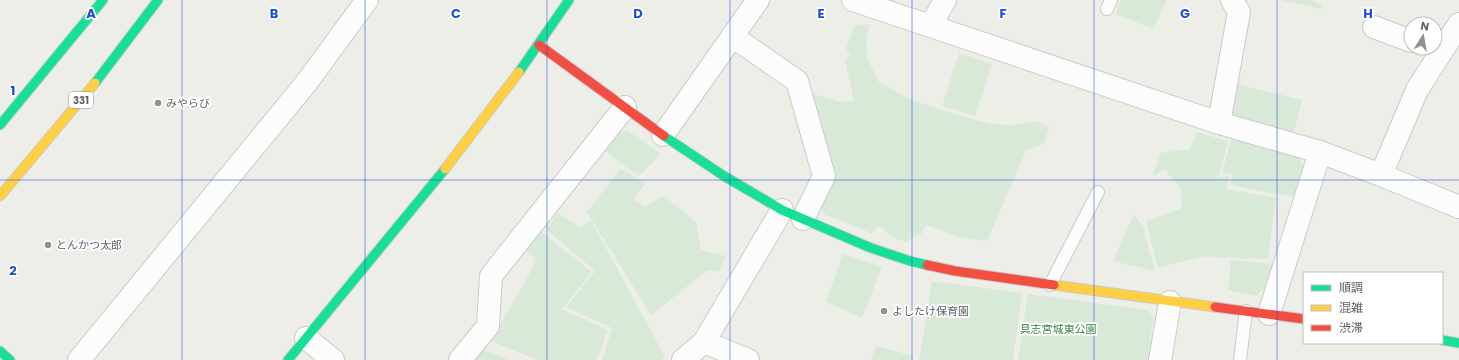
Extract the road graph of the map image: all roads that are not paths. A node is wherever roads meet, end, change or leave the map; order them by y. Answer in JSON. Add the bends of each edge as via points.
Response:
{"nodes":[{"id":1,"x":103,"y":0,"type":"edge"},
{"id":2,"x":158,"y":0,"type":"edge"},
{"id":3,"x":367,"y":0,"type":"edge"},
{"id":4,"x":569,"y":0,"type":"edge"},
{"id":5,"x":758,"y":0,"type":"edge"},
{"id":6,"x":853,"y":0,"type":"edge"},
{"id":7,"x":945,"y":0,"type":"edge"},
{"id":8,"x":1232,"y":0,"type":"edge"},
{"id":9,"x":1459,"y":24,"type":"edge"},
{"id":10,"x":931,"y":26,"type":"junction"},
{"id":11,"x":1374,"y":27,"type":"dead end"},
{"id":12,"x":732,"y":36,"type":"junction"},
{"id":13,"x":1403,"y":38,"type":"edge"},
{"id":14,"x":1443,"y":41,"type":"edge"},
{"id":15,"x":539,"y":44,"type":"junction"},
{"id":16,"x":1430,"y":56,"type":"edge"},
{"id":17,"x":624,"y":107,"type":"junction"},
{"id":18,"x":1220,"y":123,"type":"junction"},
{"id":19,"x":0,"y":125,"type":"edge"},
{"id":20,"x":663,"y":135,"type":"junction"},
{"id":21,"x":1320,"y":152,"type":"junction"},
{"id":22,"x":1381,"y":175,"type":"junction"},
{"id":23,"x":1098,"y":192,"type":"dead end"},
{"id":24,"x":0,"y":196,"type":"edge"},
{"id":25,"x":1459,"y":207,"type":"edge"},
{"id":26,"x":782,"y":210,"type":"junction"},
{"id":27,"x":803,"y":219,"type":"junction"},
{"id":28,"x":1050,"y":284,"type":"junction"},
{"id":29,"x":1170,"y":302,"type":"junction"},
{"id":30,"x":1246,"y":311,"type":"junction"},
{"id":31,"x":1269,"y":314,"type":"junction"},
{"id":32,"x":1303,"y":320,"type":"edge"},
{"id":33,"x":306,"y":338,"type":"junction"},
{"id":34,"x":1443,"y":340,"type":"edge"},
{"id":35,"x":704,"y":342,"type":"junction"},
{"id":36,"x":1459,"y":343,"type":"edge"},
{"id":37,"x":0,"y":351,"type":"edge"},
{"id":38,"x":10,"y":360,"type":"edge"},
{"id":39,"x":79,"y":360,"type":"edge"},
{"id":40,"x":288,"y":360,"type":"edge"},
{"id":41,"x":333,"y":360,"type":"edge"},
{"id":42,"x":460,"y":360,"type":"edge"},
{"id":43,"x":683,"y":360,"type":"edge"},
{"id":44,"x":748,"y":360,"type":"edge"},
{"id":45,"x":1160,"y":360,"type":"edge"},
{"id":46,"x":1240,"y":360,"type":"edge"}],
"edges":[{"from":1,"to":19,"type":"main road"},
{"from":2,"to":24,"type":"main road","number":"331","via":[[94,84]]},
{"from":3,"to":39,"type":"street","via":[[307,82]]},
{"from":4,"to":15,"type":"main road"},
{"from":5,"to":12,"type":"street"},
{"from":6,"to":10,"type":"street"},
{"from":7,"to":10,"type":"street"},
{"from":8,"to":18,"type":"street","via":[[1239,12]]},
{"from":9,"to":14,"type":"street"},
{"from":10,"to":18,"type":"street"},
{"from":11,"to":13,"type":"street"},
{"from":12,"to":20,"type":"street"},
{"from":12,"to":27,"type":"street","via":[[797,81],[824,176]]},
{"from":15,"to":17,"type":"main road"},
{"from":15,"to":33,"type":"main road","via":[[457,155]]},
{"from":16,"to":22,"type":"street"},
{"from":17,"to":20,"type":"main road"},
{"from":17,"to":42,"type":"street","via":[[491,276],[488,326]]},
{"from":18,"to":21,"type":"street"},
{"from":20,"to":26,"type":"main road","via":[[724,176]]},
{"from":21,"to":22,"type":"street"},
{"from":21,"to":31,"type":"street"},
{"from":22,"to":25,"type":"street"},
{"from":23,"to":28,"type":"lane"},
{"from":26,"to":27,"type":"main road"},
{"from":26,"to":35,"type":"street"},
{"from":27,"to":28,"type":"main road","via":[[871,248],[910,261],[955,271]]},
{"from":28,"to":29,"type":"main road"},
{"from":29,"to":30,"type":"main road"},
{"from":29,"to":45,"type":"street"},
{"from":30,"to":31,"type":"main road"},
{"from":30,"to":46,"type":"lane"},
{"from":31,"to":32,"type":"main road"},
{"from":33,"to":40,"type":"main road"},
{"from":33,"to":41,"type":"street"},
{"from":34,"to":36,"type":"main road"},
{"from":35,"to":43,"type":"street"},
{"from":35,"to":44,"type":"street"},
{"from":37,"to":38,"type":"main road"}]}
